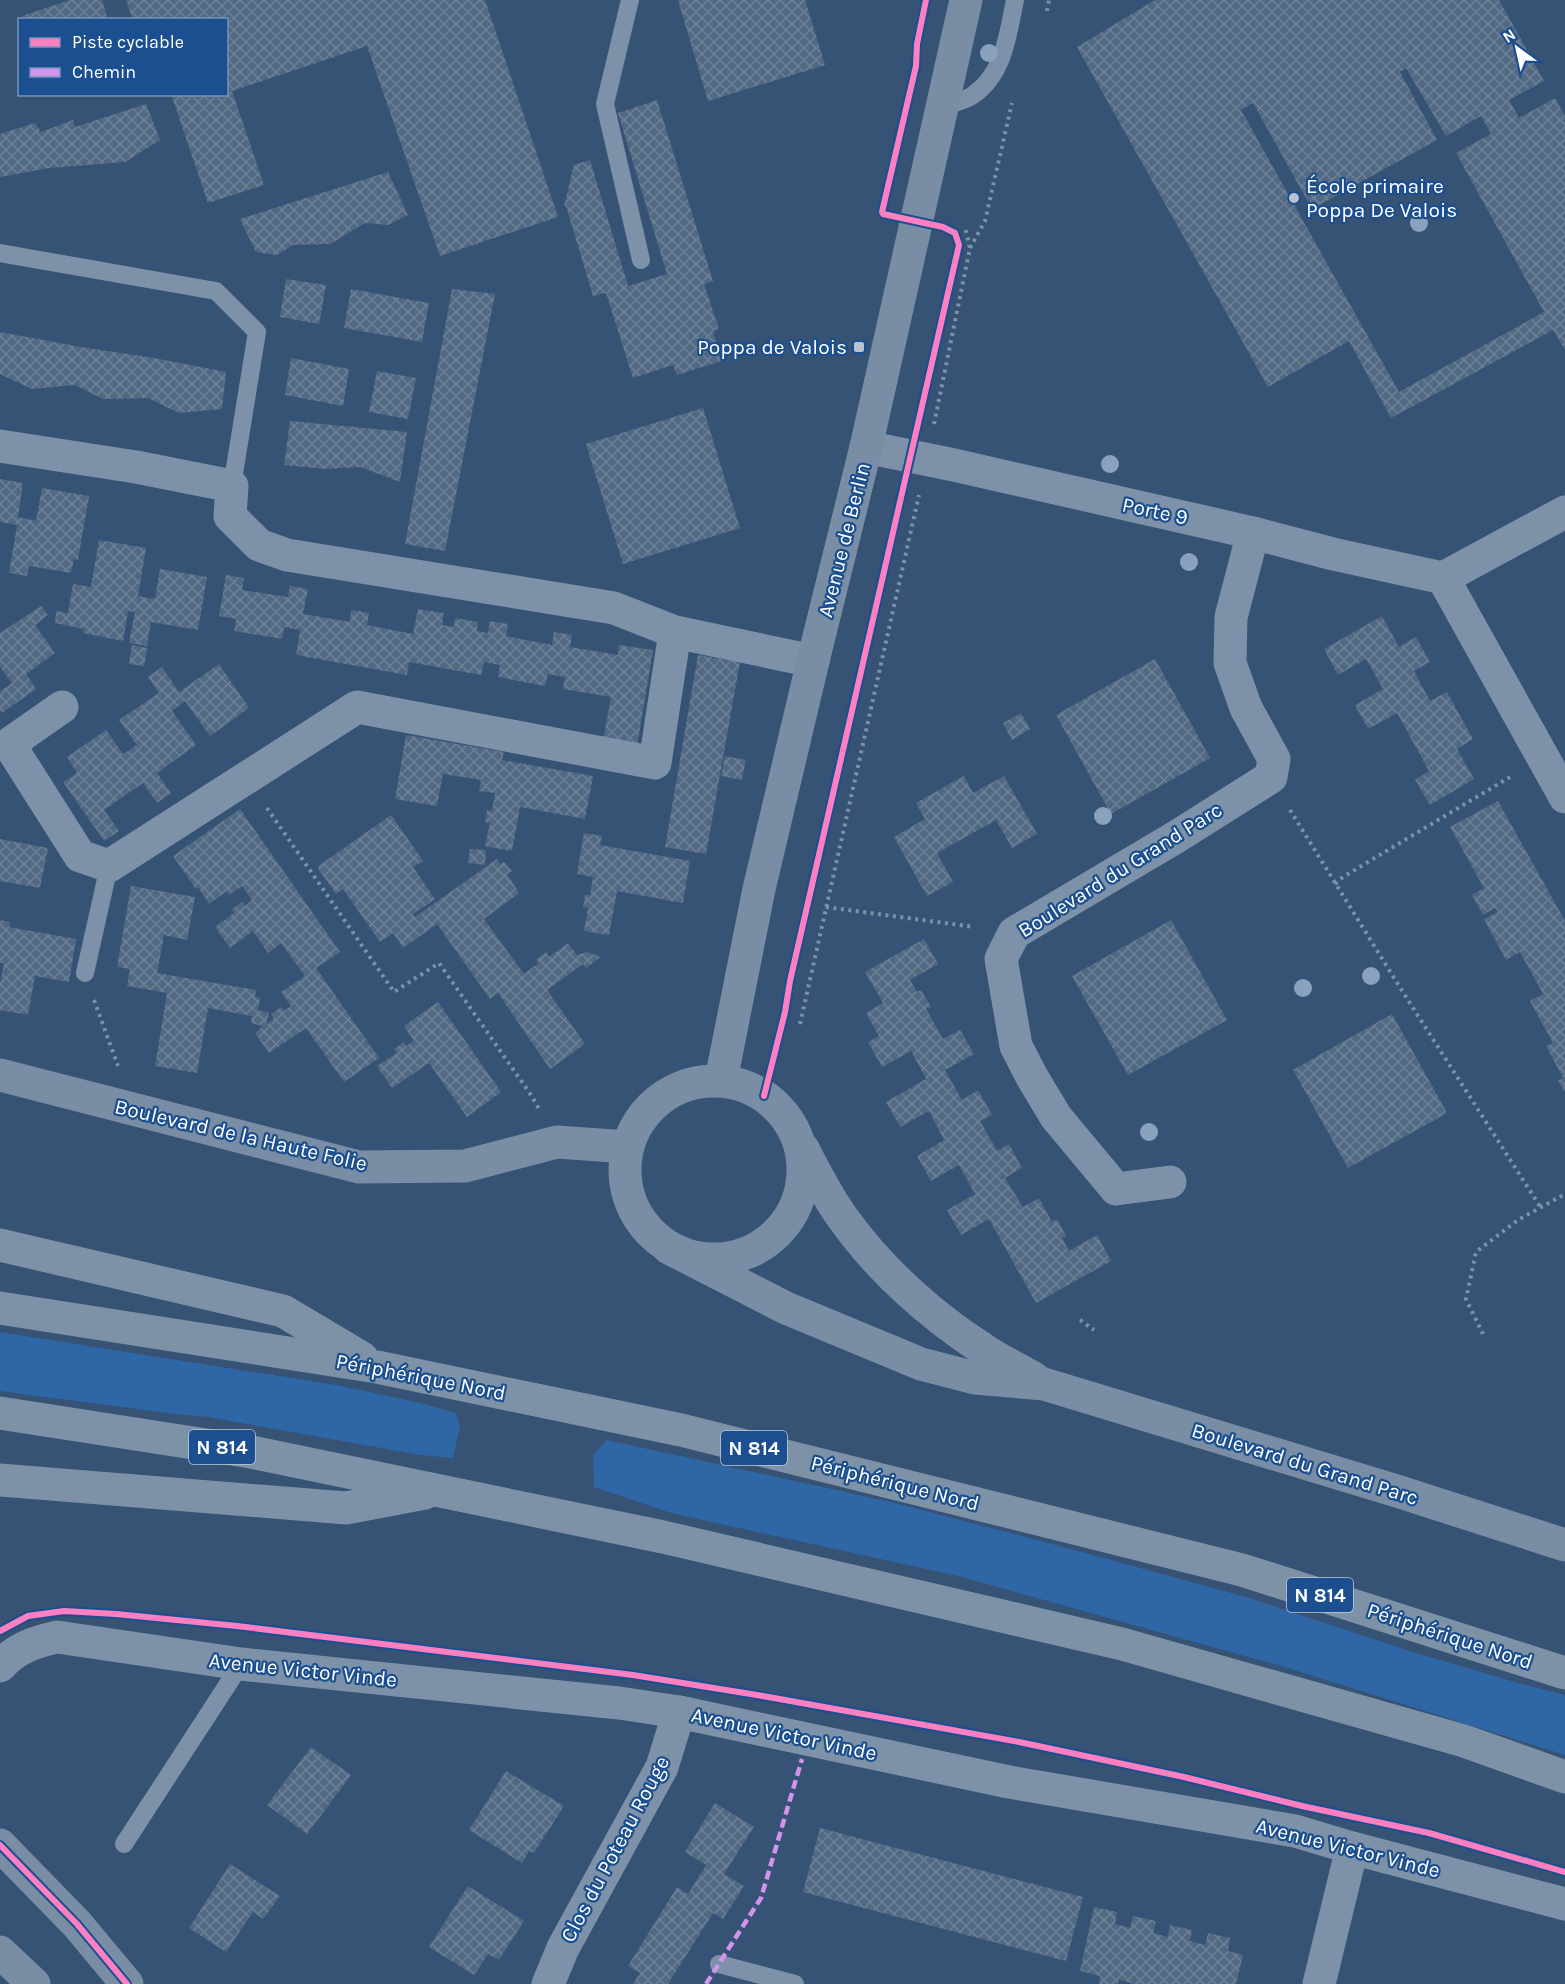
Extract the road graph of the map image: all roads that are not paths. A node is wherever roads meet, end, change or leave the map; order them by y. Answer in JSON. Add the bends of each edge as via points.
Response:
{"nodes":[{"id":1,"x":630,"y":0,"type":"edge"},
{"id":2,"x":966,"y":0,"type":"edge"},
{"id":3,"x":1015,"y":0,"type":"edge"},
{"id":4,"x":943,"y":107,"type":"junction"},
{"id":5,"x":0,"y":253,"type":"edge"},
{"id":6,"x":641,"y":260,"type":"dead end"},
{"id":7,"x":0,"y":446,"type":"edge"},
{"id":8,"x":867,"y":447,"type":"junction"},
{"id":9,"x":232,"y":486,"type":"junction"},
{"id":10,"x":1565,"y":512,"type":"edge"},
{"id":11,"x":1253,"y":533,"type":"junction"},
{"id":12,"x":1443,"y":578,"type":"junction"},
{"id":13,"x":675,"y":632,"type":"junction"},
{"id":14,"x":813,"y":661,"type":"junction"},
{"id":15,"x":62,"y":707,"type":"dead end"},
{"id":16,"x":1565,"y":797,"type":"edge"},
{"id":17,"x":109,"y":866,"type":"junction"},
{"id":18,"x":85,"y":974,"type":"road end"},
{"id":19,"x":0,"y":1075,"type":"edge"},
{"id":20,"x":721,"y":1080,"type":"junction"},
{"id":21,"x":800,"y":1145,"type":"junction"},
{"id":22,"x":627,"y":1147,"type":"junction"},
{"id":23,"x":1170,"y":1182,"type":"dead end"},
{"id":24,"x":0,"y":1245,"type":"edge"},
{"id":25,"x":669,"y":1248,"type":"junction"},
{"id":26,"x":0,"y":1308,"type":"edge"},
{"id":27,"x":377,"y":1367,"type":"junction"},
{"id":28,"x":1044,"y":1384,"type":"junction"},
{"id":29,"x":0,"y":1413,"type":"edge"},
{"id":30,"x":0,"y":1480,"type":"edge"},
{"id":31,"x":442,"y":1490,"type":"junction"},
{"id":32,"x":1565,"y":1545,"type":"edge"},
{"id":33,"x":241,"y":1664,"type":"junction"},
{"id":34,"x":0,"y":1666,"type":"edge"},
{"id":35,"x":1565,"y":1673,"type":"edge"},
{"id":36,"x":679,"y":1712,"type":"junction"},
{"id":37,"x":1565,"y":1777,"type":"edge"},
{"id":38,"x":124,"y":1844,"type":"dead end"},
{"id":39,"x":0,"y":1845,"type":"edge"},
{"id":40,"x":1352,"y":1848,"type":"junction"},
{"id":41,"x":1565,"y":1904,"type":"edge"},
{"id":42,"x":0,"y":1952,"type":"edge"},
{"id":43,"x":718,"y":1964,"type":"dead end"},
{"id":44,"x":34,"y":1984,"type":"edge"},
{"id":45,"x":127,"y":1984,"type":"edge"},
{"id":46,"x":548,"y":1984,"type":"edge"},
{"id":47,"x":795,"y":1984,"type":"edge"},
{"id":48,"x":1319,"y":1984,"type":"edge"}],
"edges":[{"from":1,"to":6,"type":"lane","via":[[605,104]]},
{"from":2,"to":4,"type":"street","name":"Avenue de Berlin"},
{"from":3,"to":4,"type":"lane","via":[[1004,54],[992,76],[973,96]]},
{"from":4,"to":8,"type":"street","name":"Avenue de Berlin"},
{"from":5,"to":9,"type":"lane","via":[[216,291],[257,332]]},
{"from":7,"to":9,"type":"street"},
{"from":8,"to":11,"type":"street","name":"Porte 9"},
{"from":8,"to":14,"type":"street","name":"Avenue de Berlin"},
{"from":9,"to":13,"type":"street","via":[[230,516],[259,545],[287,555],[615,608]]},
{"from":10,"to":12,"type":"street"},
{"from":11,"to":12,"type":"street","name":"Porte 9"},
{"from":11,"to":23,"type":"street","name":"Boulevard du Grand Parc","via":[[1231,617],[1230,663],[1246,708],[1274,759],[1271,777],[1014,933],[1001,959],[1016,1046],[1056,1117],[1116,1189]]},
{"from":12,"to":16,"type":"street"},
{"from":13,"to":14,"type":"street"},
{"from":13,"to":17,"type":"street","via":[[655,763],[357,707]]},
{"from":14,"to":20,"type":"street","name":"Avenue de Berlin","via":[[759,889]]},
{"from":15,"to":17,"type":"street","via":[[9,744],[80,856]]},
{"from":17,"to":18,"type":"lane"},
{"from":19,"to":22,"type":"street","name":"Boulevard de la Haute Folie","via":[[359,1167],[465,1166],[557,1142]]},
{"from":20,"to":21,"type":"street","via":[[744,1085],[780,1109]]},
{"from":20,"to":22,"type":"street","via":[[700,1081],[662,1097],[634,1128]]},
{"from":21,"to":25,"type":"street","via":[[803,1164],[798,1202],[789,1219],[761,1246],[725,1259],[706,1259]]},
{"from":21,"to":28,"type":"street","name":"Boulevard du Grand Parc","via":[[842,1217],[893,1277],[983,1349]]},
{"from":22,"to":25,"type":"street","via":[[624,1169],[632,1207],[654,1237]]},
{"from":24,"to":27,"type":"highway","number":"N 814","via":[[283,1311]]},
{"from":25,"to":28,"type":"street","name":"Boulevard du Grand Parc","via":[[786,1308],[921,1364],[975,1378]]},
{"from":26,"to":27,"type":"highway","name":"Périphérique Nord","number":"N 814"},
{"from":27,"to":35,"type":"highway","name":"Périphérique Nord","number":"N 814","via":[[681,1430],[1242,1570]]},
{"from":28,"to":32,"type":"street","name":"Boulevard du Grand Parc"},
{"from":29,"to":31,"type":"highway","number":"N 814","via":[[251,1452]]},
{"from":30,"to":31,"type":"highway","number":"N 814","via":[[345,1508]]},
{"from":31,"to":37,"type":"highway","number":"N 814","via":[[1122,1644],[1464,1741]]},
{"from":33,"to":34,"type":"street","name":"Avenue Victor Vinde","via":[[57,1637],[33,1642]]},
{"from":33,"to":36,"type":"street","name":"Avenue Victor Vinde"},
{"from":33,"to":38,"type":"lane"},
{"from":36,"to":40,"type":"street","name":"Avenue Victor Vinde","via":[[1009,1782],[1295,1831]]},
{"from":36,"to":46,"type":"street","name":"Clos du Poteau Rouge","via":[[662,1767],[563,1948]]},
{"from":39,"to":45,"type":"street","via":[[77,1924]]},
{"from":40,"to":41,"type":"street","name":"Avenue Victor Vinde"},
{"from":40,"to":48,"type":"street"},
{"from":42,"to":44,"type":"street"},
{"from":43,"to":47,"type":"lane"}]}
